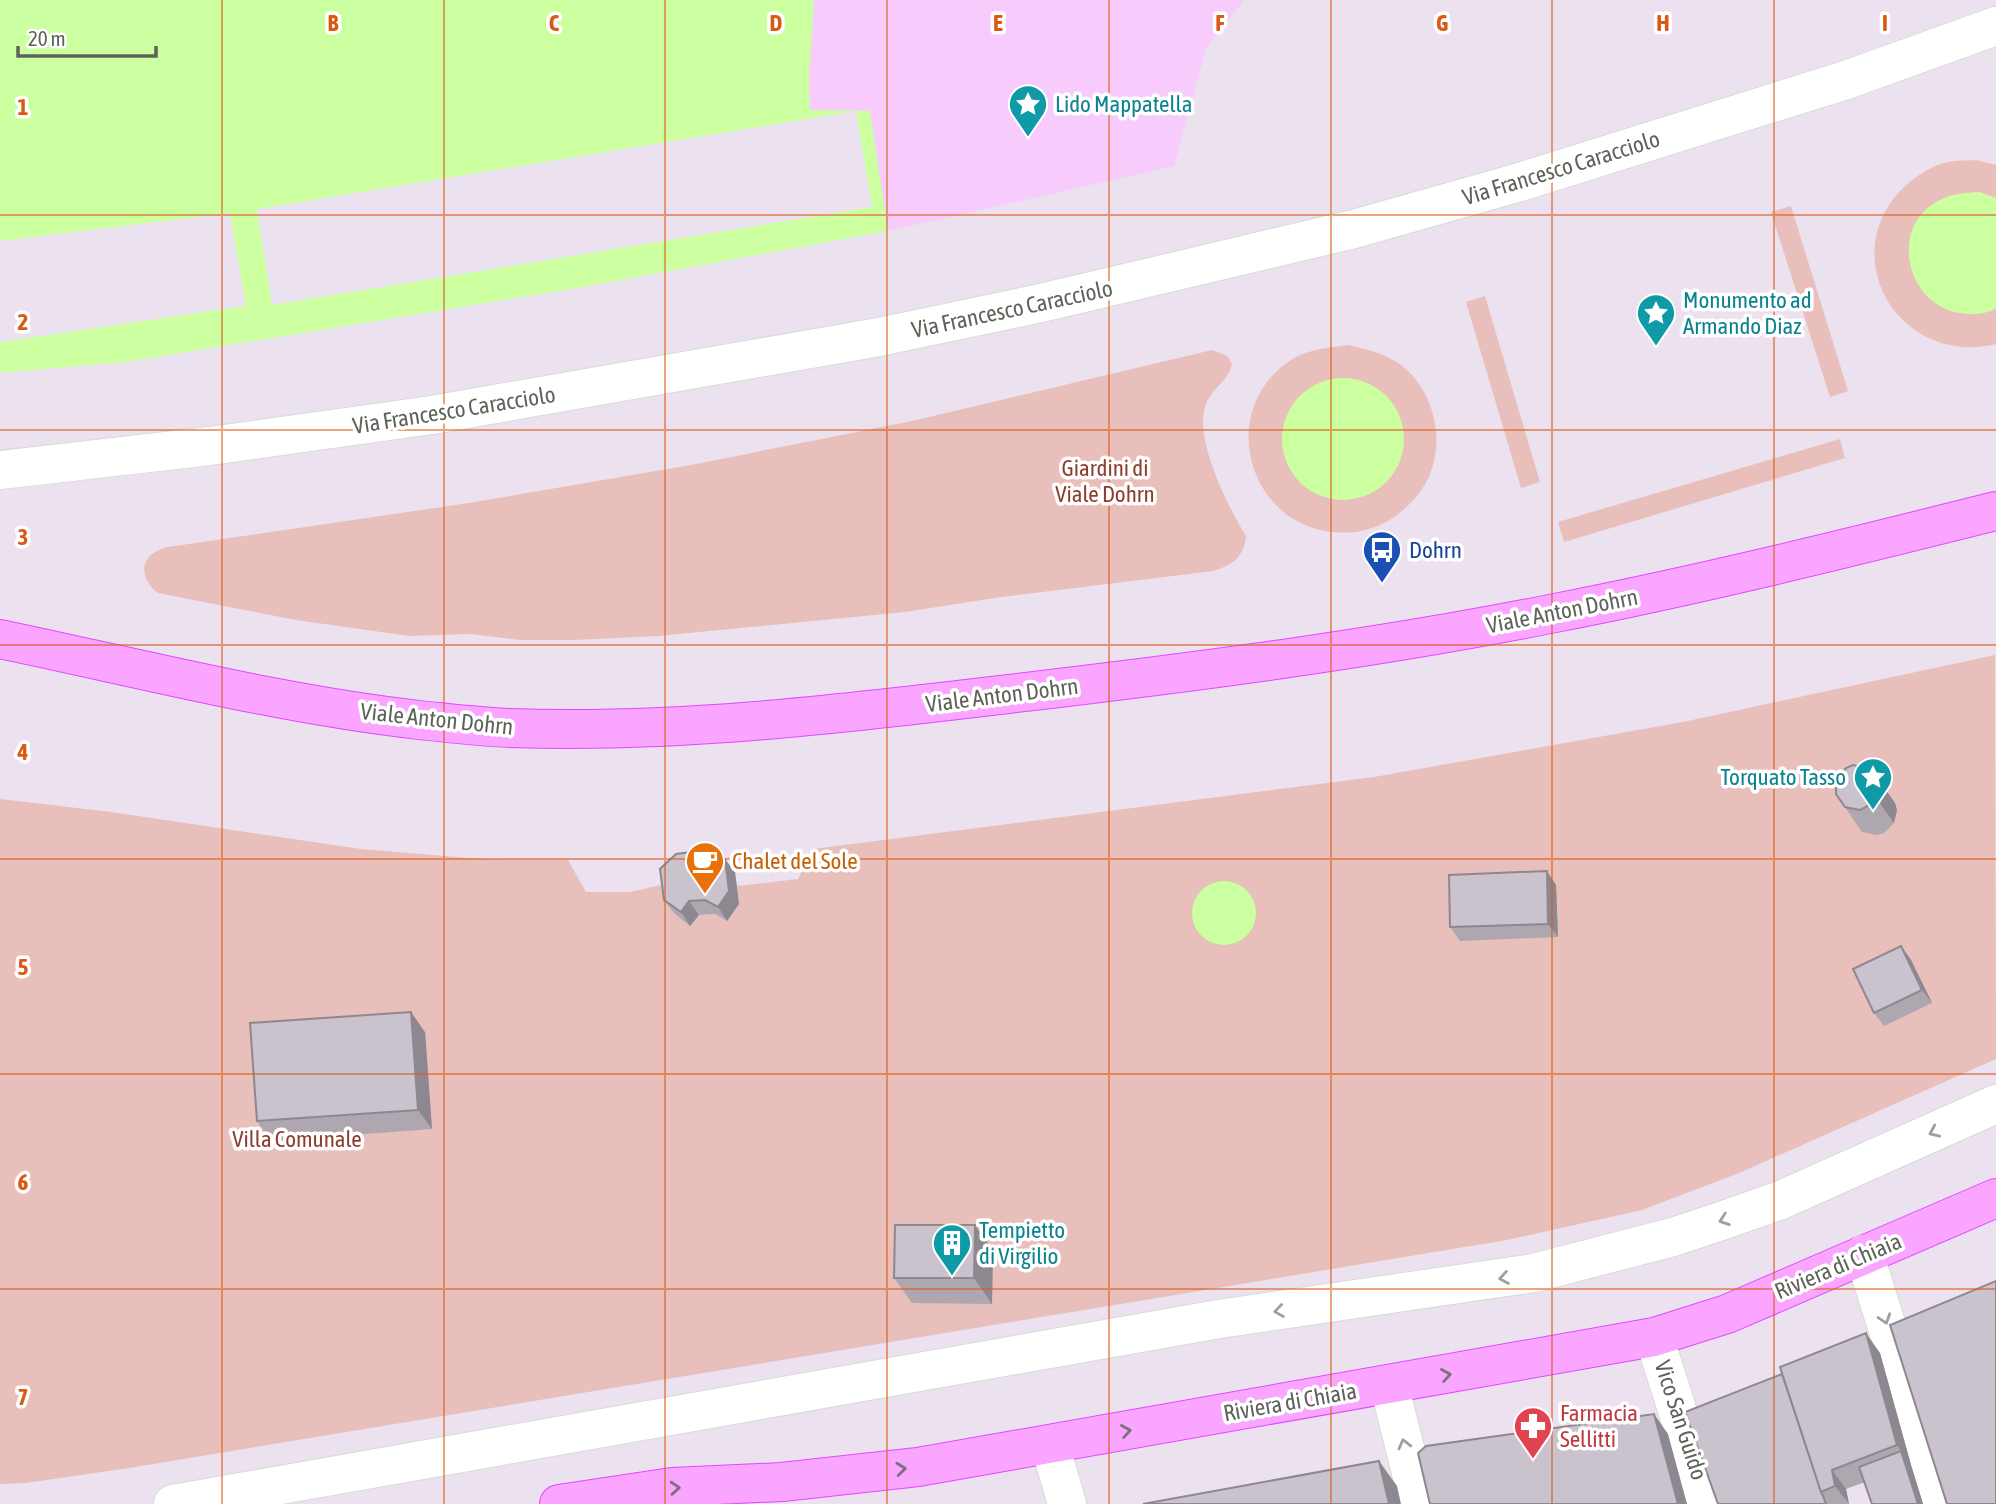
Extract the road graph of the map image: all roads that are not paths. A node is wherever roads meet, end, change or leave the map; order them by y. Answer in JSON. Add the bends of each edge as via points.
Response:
{"nodes":[{"id":1,"x":1996,"y":26,"type":"edge"},
{"id":2,"x":0,"y":470,"type":"edge"},
{"id":3,"x":1996,"y":511,"type":"edge"},
{"id":4,"x":0,"y":639,"type":"edge"},
{"id":5,"x":1996,"y":1104,"type":"edge"},
{"id":6,"x":1996,"y":1198,"type":"edge"},
{"id":7,"x":1864,"y":1254,"type":"junction"},
{"id":8,"x":1654,"y":1337,"type":"junction"},
{"id":9,"x":1389,"y":1385,"type":"junction"},
{"id":10,"x":1050,"y":1445,"type":"junction"},
{"id":11,"x":173,"y":1504,"type":"edge"},
{"id":12,"x":559,"y":1504,"type":"edge"},
{"id":13,"x":1067,"y":1504,"type":"edge"},
{"id":14,"x":1419,"y":1504,"type":"edge"},
{"id":15,"x":1707,"y":1504,"type":"edge"},
{"id":16,"x":1943,"y":1504,"type":"edge"}],
"edges":[{"from":1,"to":2,"type":"street","name":"Via Francesco Caracciolo","via":[[1846,80],[1520,182],[1354,229],[1041,303],[879,337],[432,415]]},
{"from":3,"to":4,"type":"main road","name":"Viale Anton Dohrn","via":[[1723,578],[1413,639],[1182,673],[835,715],[724,723],[505,728],[380,715],[211,686]]},
{"from":5,"to":11,"type":"street","one_way":true,"via":[[1780,1200],[1673,1237],[1534,1273],[1219,1319]]},
{"from":6,"to":7,"type":"main road","name":"Riviera di Chiaia"},
{"from":7,"to":8,"type":"main road","name":"Riviera di Chiaia","via":[[1727,1314]]},
{"from":7,"to":16,"type":"street","one_way":true},
{"from":9,"to":8,"type":"main road","name":"Riviera di Chiaia","one_way":true},
{"from":8,"to":15,"type":"street","name":"Vico San Guido"},
{"from":10,"to":9,"type":"main road","name":"Riviera di Chiaia","one_way":true},
{"from":14,"to":9,"type":"street","one_way":true},
{"from":12,"to":10,"type":"main road","name":"Riviera di Chiaia","one_way":true,"via":[[671,1488],[918,1467]]},
{"from":10,"to":13,"type":"street"}]}
